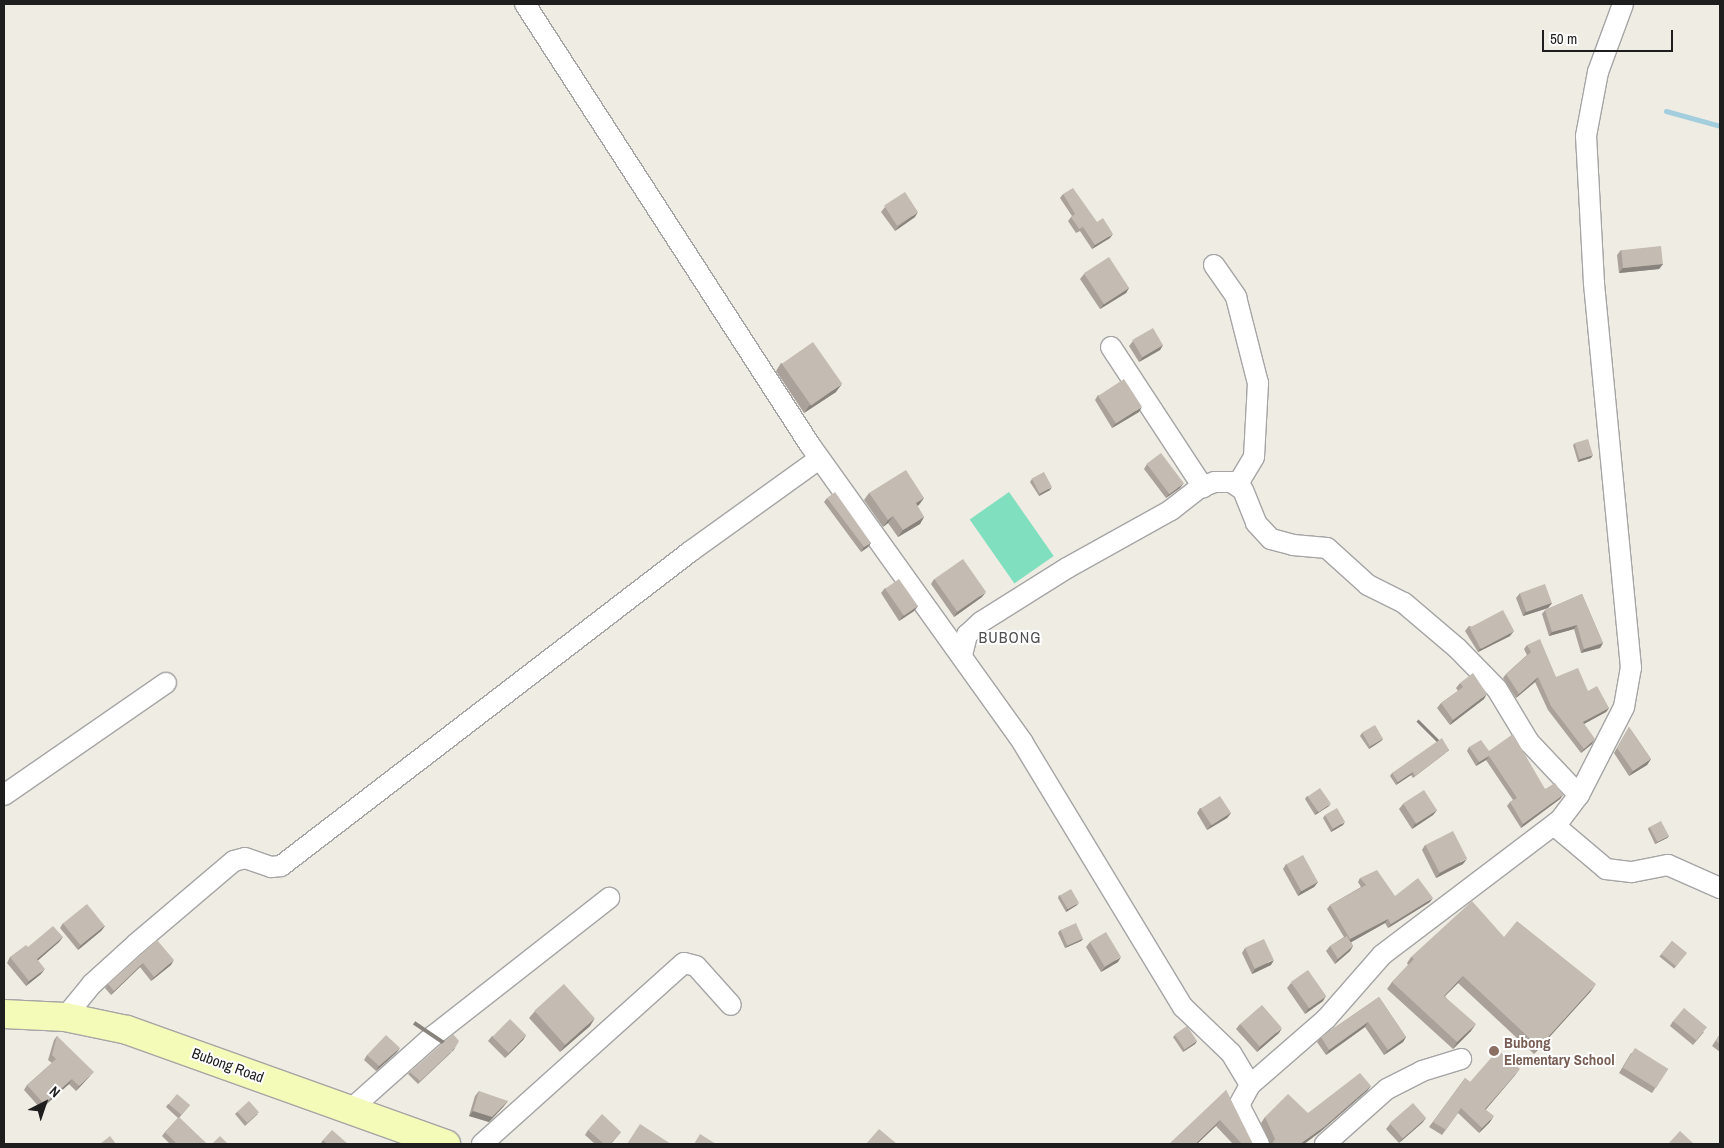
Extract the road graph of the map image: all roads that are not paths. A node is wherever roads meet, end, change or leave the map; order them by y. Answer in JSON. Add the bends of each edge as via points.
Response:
{"nodes":[{"id":1,"x":525,"y":4,"type":"edge"},
{"id":2,"x":1623,"y":4,"type":"edge"},
{"id":3,"x":1214,"y":265,"type":"dead end"},
{"id":4,"x":1110,"y":346,"type":"dead end"},
{"id":5,"x":820,"y":459,"type":"junction"},
{"id":6,"x":1237,"y":485,"type":"junction"},
{"id":7,"x":1203,"y":487,"type":"junction"},
{"id":8,"x":962,"y":655,"type":"junction"},
{"id":9,"x":166,"y":684,"type":"dead end"},
{"id":10,"x":4,"y":795,"type":"edge"},
{"id":11,"x":1579,"y":796,"type":"junction"},
{"id":12,"x":1554,"y":825,"type":"junction"},
{"id":13,"x":1720,"y":888,"type":"edge"},
{"id":14,"x":609,"y":898,"type":"dead end"},
{"id":15,"x":730,"y":1005,"type":"dead end"},
{"id":16,"x":5,"y":1013,"type":"edge"},
{"id":17,"x":65,"y":1017,"type":"junction"},
{"id":18,"x":1461,"y":1059,"type":"dead end"},
{"id":19,"x":1250,"y":1085,"type":"junction"},
{"id":20,"x":351,"y":1110,"type":"junction"},
{"id":21,"x":446,"y":1144,"type":"edge"},
{"id":22,"x":482,"y":1144,"type":"edge"},
{"id":23,"x":1259,"y":1144,"type":"edge"},
{"id":24,"x":1325,"y":1144,"type":"edge"}],
"edges":[{"from":1,"to":5,"type":"street"},
{"from":2,"to":11,"type":"street","via":[[1598,72],[1587,124],[1586,149],[1590,165],[1594,283],[1631,678],[1624,707]]},
{"from":3,"to":6,"type":"street","via":[[1236,297],[1258,383],[1254,457]]},
{"from":4,"to":7,"type":"street"},
{"from":5,"to":8,"type":"street"},
{"from":5,"to":17,"type":"street","via":[[691,551],[281,866],[272,867],[245,858],[234,861],[92,984]]},
{"from":6,"to":7,"type":"street","via":[[1223,482]]},
{"from":6,"to":11,"type":"street","via":[[1243,490],[1256,524],[1271,539],[1327,548],[1368,585],[1404,604],[1457,648],[1497,689],[1529,742]]},
{"from":7,"to":8,"type":"street","via":[[1171,510],[1073,564],[977,625],[967,635]]},
{"from":8,"to":19,"type":"street","via":[[1053,790],[1183,1007],[1231,1053]]},
{"from":9,"to":10,"type":"street"},
{"from":11,"to":12,"type":"street"},
{"from":12,"to":13,"type":"street","via":[[1606,868],[1632,872],[1668,865]]},
{"from":12,"to":19,"type":"street","via":[[1382,955],[1326,1019]]},
{"from":14,"to":20,"type":"street","via":[[433,1036]]},
{"from":15,"to":22,"type":"street","via":[[696,966],[684,963]]},
{"from":16,"to":17,"type":"main road","name":"Bubong Road"},
{"from":17,"to":20,"type":"main road","name":"Bubong Road","via":[[127,1030]]},
{"from":18,"to":24,"type":"street","via":[[1422,1071],[1387,1089]]},
{"from":19,"to":23,"type":"street","via":[[1239,1105]]},
{"from":20,"to":21,"type":"main road","name":"Bubong Road"}]}
